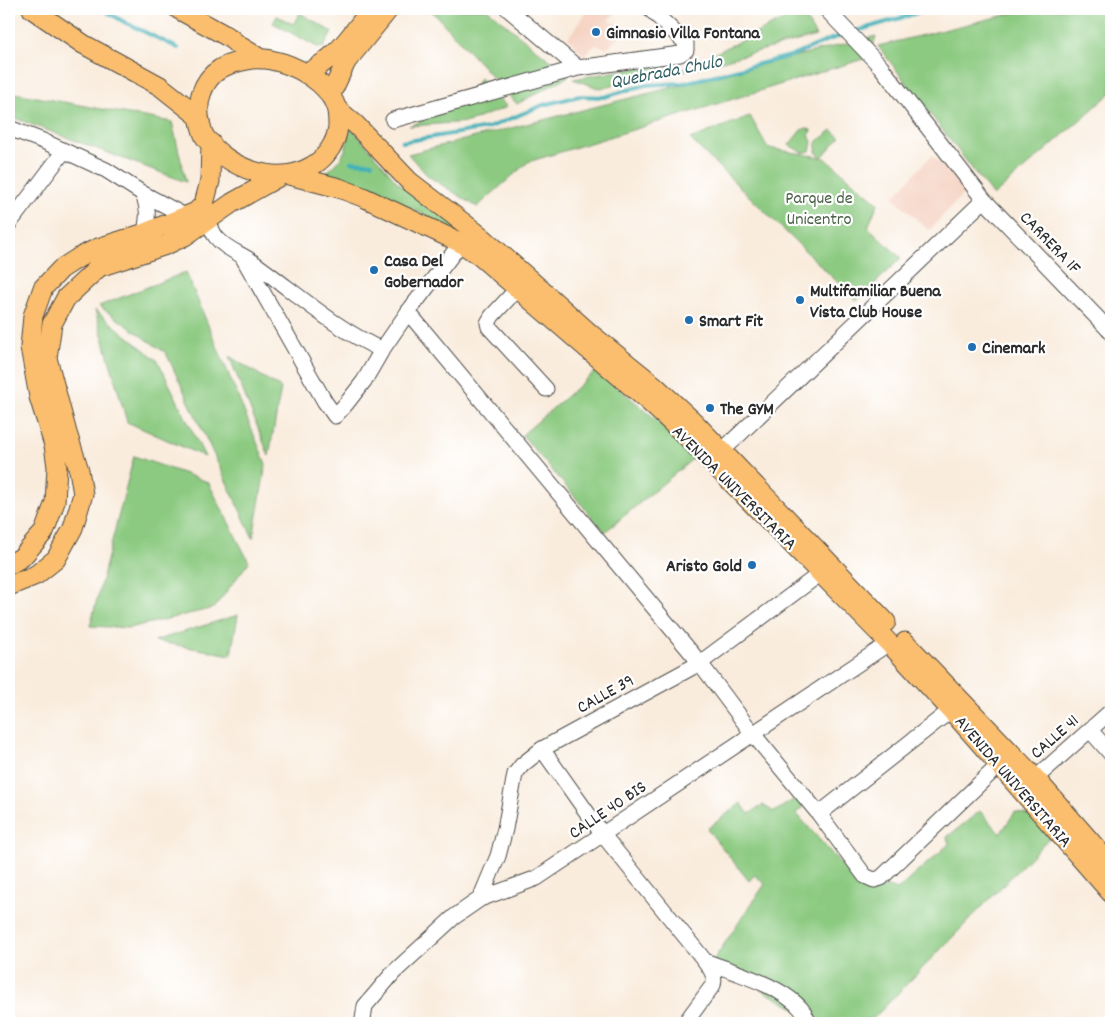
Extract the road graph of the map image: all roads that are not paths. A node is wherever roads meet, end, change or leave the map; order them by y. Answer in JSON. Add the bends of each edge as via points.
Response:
{"nodes":[{"id":1,"x":32,"y":9,"type":"edge"},
{"id":2,"x":178,"y":9,"type":"edge"},
{"id":3,"x":372,"y":9,"type":"edge"},
{"id":4,"x":389,"y":9,"type":"edge"},
{"id":5,"x":508,"y":9,"type":"edge"},
{"id":6,"x":650,"y":9,"type":"edge"},
{"id":7,"x":826,"y":9,"type":"edge"},
{"id":8,"x":262,"y":59,"type":"junction"},
{"id":9,"x":578,"y":68,"type":"junction"},
{"id":10,"x":306,"y":74,"type":"junction"},
{"id":11,"x":333,"y":102,"type":"junction"},
{"id":12,"x":198,"y":116,"type":"junction"},
{"id":13,"x":392,"y":120,"type":"dead end"},
{"id":14,"x":9,"y":128,"type":"edge"},
{"id":15,"x":211,"y":144,"type":"junction"},
{"id":16,"x":64,"y":151,"type":"junction"},
{"id":17,"x":284,"y":176,"type":"junction"},
{"id":18,"x":142,"y":193,"type":"junction"},
{"id":19,"x":984,"y":200,"type":"junction"},
{"id":20,"x":187,"y":217,"type":"junction"},
{"id":21,"x":208,"y":219,"type":"junction"},
{"id":22,"x":9,"y":224,"type":"edge"},
{"id":23,"x":145,"y":233,"type":"junction"},
{"id":24,"x":461,"y":243,"type":"junction"},
{"id":25,"x":242,"y":256,"type":"junction"},
{"id":26,"x":517,"y":289,"type":"junction"},
{"id":27,"x":408,"y":312,"type":"junction"},
{"id":28,"x":1111,"y":332,"type":"edge"},
{"id":29,"x":382,"y":350,"type":"junction"},
{"id":30,"x":546,"y":389,"type":"dead end"},
{"id":31,"x":722,"y":451,"type":"junction"},
{"id":32,"x":9,"y":565,"type":"edge"},
{"id":33,"x":821,"y":573,"type":"junction"},
{"id":34,"x":9,"y":586,"type":"edge"},
{"id":35,"x":889,"y":643,"type":"junction"},
{"id":36,"x":700,"y":663,"type":"junction"},
{"id":37,"x":951,"y":710,"type":"junction"},
{"id":38,"x":1111,"y":711,"type":"edge"},
{"id":39,"x":1090,"y":730,"type":"junction"},
{"id":40,"x":753,"y":734,"type":"junction"},
{"id":41,"x":542,"y":749,"type":"junction"},
{"id":42,"x":1111,"y":754,"type":"edge"},
{"id":43,"x":999,"y":765,"type":"junction"},
{"id":44,"x":1029,"y":784,"type":"junction"},
{"id":45,"x":819,"y":814,"type":"junction"},
{"id":46,"x":603,"y":834,"type":"junction"},
{"id":47,"x":1111,"y":865,"type":"edge"},
{"id":48,"x":1111,"y":893,"type":"edge"},
{"id":49,"x":480,"y":899,"type":"junction"},
{"id":50,"x":705,"y":961,"type":"junction"},
{"id":51,"x":364,"y":1021,"type":"edge"},
{"id":52,"x":685,"y":1023,"type":"edge"},
{"id":53,"x":809,"y":1023,"type":"edge"}],
"edges":[{"from":1,"to":12,"type":"main road","via":[[84,44],[160,86]]},
{"from":2,"to":8,"type":"main road"},
{"from":3,"to":10,"type":"main road","via":[[336,54]]},
{"from":4,"to":11,"type":"main road","via":[[346,62]]},
{"from":5,"to":9,"type":"street"},
{"from":6,"to":9,"type":"street","via":[[686,42],[686,50],[680,54]]},
{"from":7,"to":19,"type":"street","name":"CARRERA 1F","via":[[869,52]]},
{"from":8,"to":10,"type":"main road","via":[[280,62]]},
{"from":8,"to":12,"type":"main road","via":[[220,69],[207,81],[200,97]]},
{"from":9,"to":13,"type":"street"},
{"from":10,"to":11,"type":"main road"},
{"from":11,"to":17,"type":"main road","via":[[335,141],[315,165]]},
{"from":11,"to":31,"type":"main road","name":"AVENIDA UNIVERSITARIA","via":[[409,181],[482,237],[593,336],[655,386]]},
{"from":12,"to":15,"type":"main road","via":[[204,136]]},
{"from":14,"to":16,"type":"street"},
{"from":15,"to":17,"type":"main road","via":[[236,164]]},
{"from":15,"to":20,"type":"main road","via":[[207,196],[204,204]]},
{"from":16,"to":18,"type":"street","via":[[106,170]]},
{"from":16,"to":22,"type":"street"},
{"from":17,"to":21,"type":"main road"},
{"from":17,"to":24,"type":"main road","name":"AVENIDA UNIVERSITARIA","via":[[364,197]]},
{"from":18,"to":20,"type":"street"},
{"from":18,"to":23,"type":"street","via":[[148,205]]},
{"from":19,"to":28,"type":"street","name":"CARRERA 1F"},
{"from":19,"to":31,"type":"street"},
{"from":20,"to":23,"type":"main road"},
{"from":21,"to":25,"type":"street","via":[[216,237]]},
{"from":21,"to":34,"type":"main road","via":[[166,245],[99,267],[66,298],[52,324],[47,358],[79,470],[82,494],[73,528],[56,559],[36,575]]},
{"from":23,"to":32,"type":"main road","via":[[78,258],[61,269],[43,288],[33,316],[30,347],[39,396],[54,445],[57,467],[55,502],[44,532],[22,557]]},
{"from":24,"to":26,"type":"main road","name":"AVENIDA UNIVERSITARIA"},
{"from":24,"to":27,"type":"street"},
{"from":25,"to":29,"type":"street","via":[[321,314]]},
{"from":25,"to":29,"type":"street","via":[[334,416],[364,381]]},
{"from":26,"to":30,"type":"street","via":[[489,320],[489,327]]},
{"from":26,"to":33,"type":"main road","name":"AVENIDA UNIVERSITARIA","via":[[676,427]]},
{"from":27,"to":29,"type":"street"},
{"from":27,"to":36,"type":"street"},
{"from":31,"to":44,"type":"main road","name":"AVENIDA UNIVERSITARIA"},
{"from":33,"to":35,"type":"main road","name":"AVENIDA UNIVERSITARIA"},
{"from":33,"to":36,"type":"street","name":"CALLE 39"},
{"from":35,"to":37,"type":"main road","name":"AVENIDA UNIVERSITARIA"},
{"from":35,"to":40,"type":"street","name":"CALLE 40 BIS"},
{"from":36,"to":40,"type":"street"},
{"from":36,"to":41,"type":"street","name":"CALLE 39"},
{"from":37,"to":43,"type":"main road","name":"AVENIDA UNIVERSITARIA"},
{"from":37,"to":45,"type":"street"},
{"from":38,"to":39,"type":"street","name":"CALLE 41"},
{"from":39,"to":42,"type":"street"},
{"from":39,"to":44,"type":"street","name":"CALLE 41"},
{"from":40,"to":45,"type":"street"},
{"from":40,"to":46,"type":"street","name":"CALLE 40 BIS"},
{"from":41,"to":46,"type":"street"},
{"from":41,"to":49,"type":"street","name":"CALLE 39","via":[[522,764],[515,774],[498,856]]},
{"from":43,"to":44,"type":"main road","name":"AVENIDA UNIVERSITARIA"},
{"from":43,"to":45,"type":"street","via":[[881,878],[874,880],[865,876]]},
{"from":44,"to":47,"type":"main road","name":"AVENIDA UNIVERSITARIA"},
{"from":44,"to":48,"type":"main road","name":"AVENIDA UNIVERSITARIA"},
{"from":46,"to":49,"type":"street","name":"CALLE 40 BIS","via":[[537,878]]},
{"from":46,"to":50,"type":"street"},
{"from":49,"to":51,"type":"street","name":"CALLE 40 BIS","via":[[454,917],[394,972],[365,1006]]},
{"from":50,"to":52,"type":"street","via":[[715,979]]},
{"from":50,"to":53,"type":"street","via":[[772,987],[801,1009]]}]}
